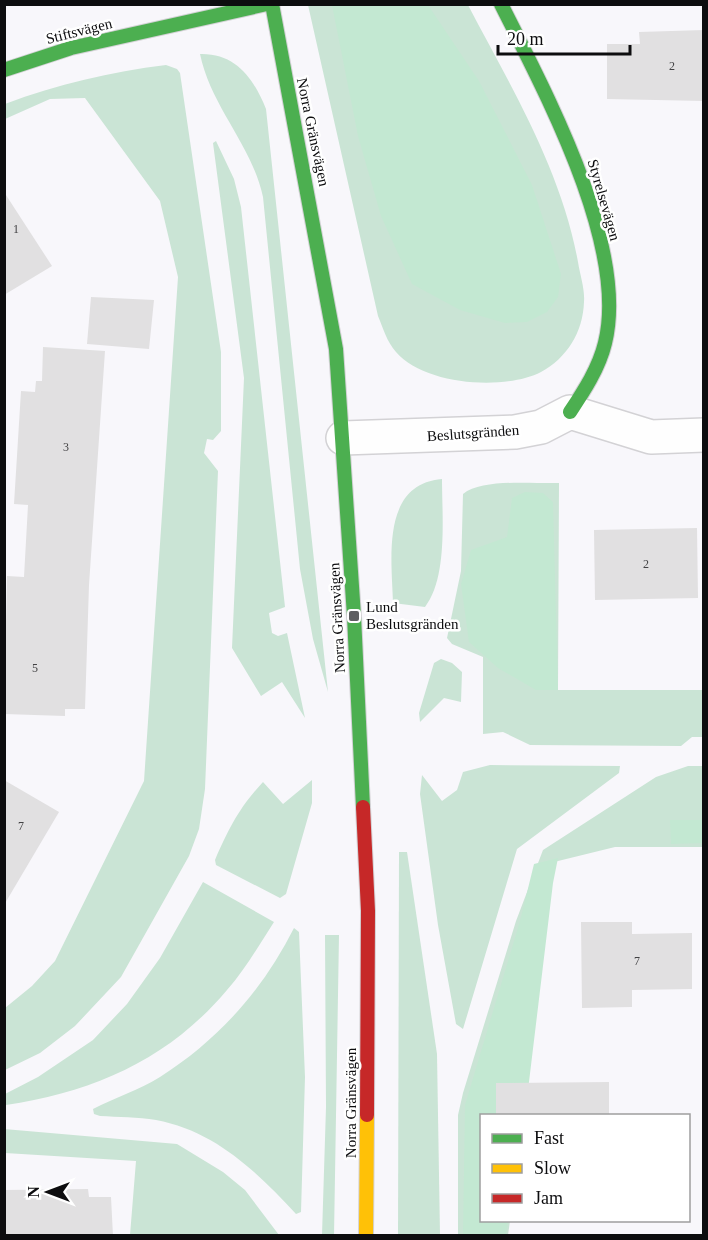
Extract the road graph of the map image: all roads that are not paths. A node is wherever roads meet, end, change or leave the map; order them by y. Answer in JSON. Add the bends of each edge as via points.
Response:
{"nodes":[{"id":1,"x":270,"y":4,"type":"edge"},
{"id":2,"x":501,"y":4,"type":"edge"},
{"id":3,"x":4,"y":70,"type":"edge"},
{"id":4,"x":570,"y":412,"type":"junction"},
{"id":5,"x":704,"y":435,"type":"edge"},
{"id":6,"x":343,"y":438,"type":"junction"},
{"id":7,"x":366,"y":1236,"type":"edge"}],
"edges":[{"from":1,"to":3,"type":"street","name":"Stiftsvägen","via":[[71,48]]},
{"from":1,"to":6,"type":"street","name":"Norra Gränsvägen","via":[[336,349]]},
{"from":2,"to":4,"type":"street","name":"Styrelsevägen","via":[[572,150],[600,242],[608,312],[605,343],[594,376]]},
{"from":4,"to":5,"type":"street","via":[[651,437]]},
{"from":4,"to":6,"type":"street","name":"Beslutsgränden","via":[[542,427],[515,432]]},
{"from":6,"to":7,"type":"street","name":"Norra Gränsvägen","via":[[368,911]]}]}
